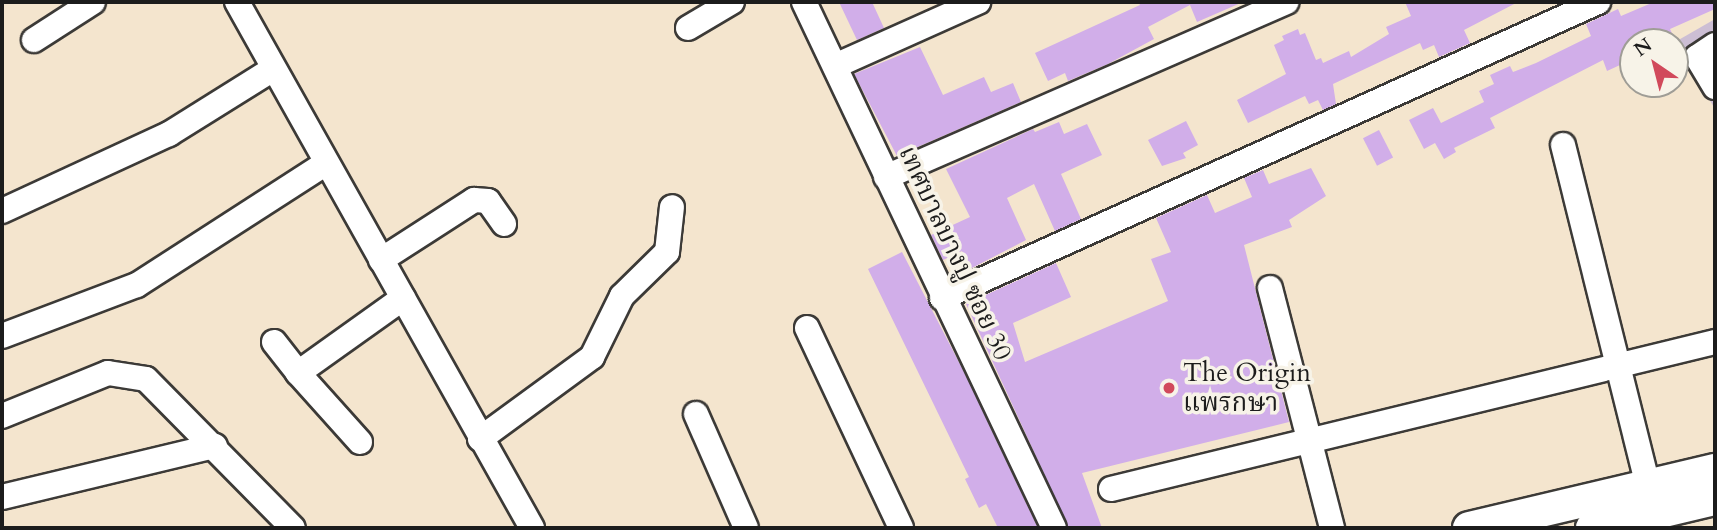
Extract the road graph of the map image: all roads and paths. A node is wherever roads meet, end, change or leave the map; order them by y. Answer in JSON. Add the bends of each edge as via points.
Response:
{"nodes":[{"id":1,"x":93,"y":2,"type":"edge"},
{"id":2,"x":732,"y":2,"type":"edge"},
{"id":3,"x":804,"y":2,"type":"edge"},
{"id":4,"x":978,"y":2,"type":"edge"},
{"id":5,"x":1286,"y":2,"type":"edge"},
{"id":6,"x":1598,"y":2,"type":"edge"},
{"id":7,"x":240,"y":3,"type":"edge"},
{"id":8,"x":688,"y":28,"type":"dead end"},
{"id":9,"x":34,"y":40,"type":"dead end"},
{"id":10,"x":1715,"y":45,"type":"edge"},
{"id":11,"x":835,"y":66,"type":"junction"},
{"id":12,"x":273,"y":69,"type":"junction"},
{"id":13,"x":1715,"y":86,"type":"edge"},
{"id":14,"x":1563,"y":145,"type":"dead end"},
{"id":15,"x":325,"y":164,"type":"junction"},
{"id":16,"x":886,"y":177,"type":"junction"},
{"id":17,"x":673,"y":207,"type":"dead end"},
{"id":18,"x":2,"y":211,"type":"edge"},
{"id":19,"x":504,"y":224,"type":"dead end"},
{"id":20,"x":381,"y":260,"type":"junction"},
{"id":21,"x":1270,"y":288,"type":"dead end"},
{"id":22,"x":403,"y":298,"type":"junction"},
{"id":23,"x":942,"y":298,"type":"junction"},
{"id":24,"x":807,"y":328,"type":"dead end"},
{"id":25,"x":2,"y":337,"type":"edge"},
{"id":26,"x":274,"y":342,"type":"dead end"},
{"id":27,"x":1715,"y":342,"type":"edge"},
{"id":28,"x":1620,"y":367,"type":"junction"},
{"id":29,"x":298,"y":373,"type":"junction"},
{"id":30,"x":696,"y":414,"type":"dead end"},
{"id":31,"x":2,"y":416,"type":"edge"},
{"id":32,"x":1308,"y":438,"type":"junction"},
{"id":33,"x":480,"y":439,"type":"junction"},
{"id":34,"x":360,"y":442,"type":"dead end"},
{"id":35,"x":215,"y":446,"type":"junction"},
{"id":36,"x":1715,"y":470,"type":"edge"},
{"id":37,"x":1648,"y":485,"type":"junction"},
{"id":38,"x":1111,"y":489,"type":"dead end"},
{"id":39,"x":2,"y":497,"type":"edge"},
{"id":40,"x":1715,"y":499,"type":"edge"},
{"id":41,"x":293,"y":528,"type":"edge"},
{"id":42,"x":532,"y":528,"type":"edge"},
{"id":43,"x":746,"y":528,"type":"edge"},
{"id":44,"x":901,"y":528,"type":"edge"},
{"id":45,"x":1054,"y":528,"type":"edge"},
{"id":46,"x":1332,"y":528,"type":"edge"},
{"id":47,"x":1469,"y":528,"type":"edge"},
{"id":48,"x":1592,"y":528,"type":"edge"}],
"edges":[{"from":1,"to":9,"type":"street"},
{"from":2,"to":8,"type":"street"},
{"from":3,"to":11,"type":"street","name":"เทศบาลบางปู ซอย 30"},
{"from":4,"to":11,"type":"street"},
{"from":5,"to":16,"type":"street"},
{"from":6,"to":23,"type":"street"},
{"from":7,"to":12,"type":"street"},
{"from":10,"to":13,"type":"street","via":[[1697,57]]},
{"from":11,"to":16,"type":"street","name":"เทศบาลบางปู ซอย 30"},
{"from":12,"to":15,"type":"street"},
{"from":12,"to":18,"type":"street","via":[[169,135]]},
{"from":14,"to":28,"type":"street"},
{"from":15,"to":20,"type":"street"},
{"from":15,"to":25,"type":"street","via":[[137,285]]},
{"from":16,"to":23,"type":"street","name":"เทศบาลบางปู ซอย 30"},
{"from":17,"to":33,"type":"street","via":[[667,252],[622,296],[592,357]]},
{"from":19,"to":20,"type":"street","via":[[488,201],[474,200]]},
{"from":20,"to":22,"type":"street"},
{"from":21,"to":32,"type":"street"},
{"from":22,"to":29,"type":"street"},
{"from":22,"to":33,"type":"street"},
{"from":23,"to":45,"type":"street","name":"เทศบาลบางปู ซอย 30"},
{"from":24,"to":44,"type":"street"},
{"from":26,"to":29,"type":"street"},
{"from":27,"to":28,"type":"street"},
{"from":28,"to":32,"type":"street"},
{"from":28,"to":37,"type":"street"},
{"from":29,"to":34,"type":"street"},
{"from":30,"to":43,"type":"street"},
{"from":31,"to":35,"type":"street","via":[[108,373],[131,374],[146,379]]},
{"from":32,"to":38,"type":"street"},
{"from":32,"to":46,"type":"street"},
{"from":33,"to":42,"type":"street"},
{"from":35,"to":39,"type":"street"},
{"from":35,"to":41,"type":"street"},
{"from":36,"to":37,"type":"main road"},
{"from":37,"to":47,"type":"main road"},
{"from":40,"to":48,"type":"main road"}]}
